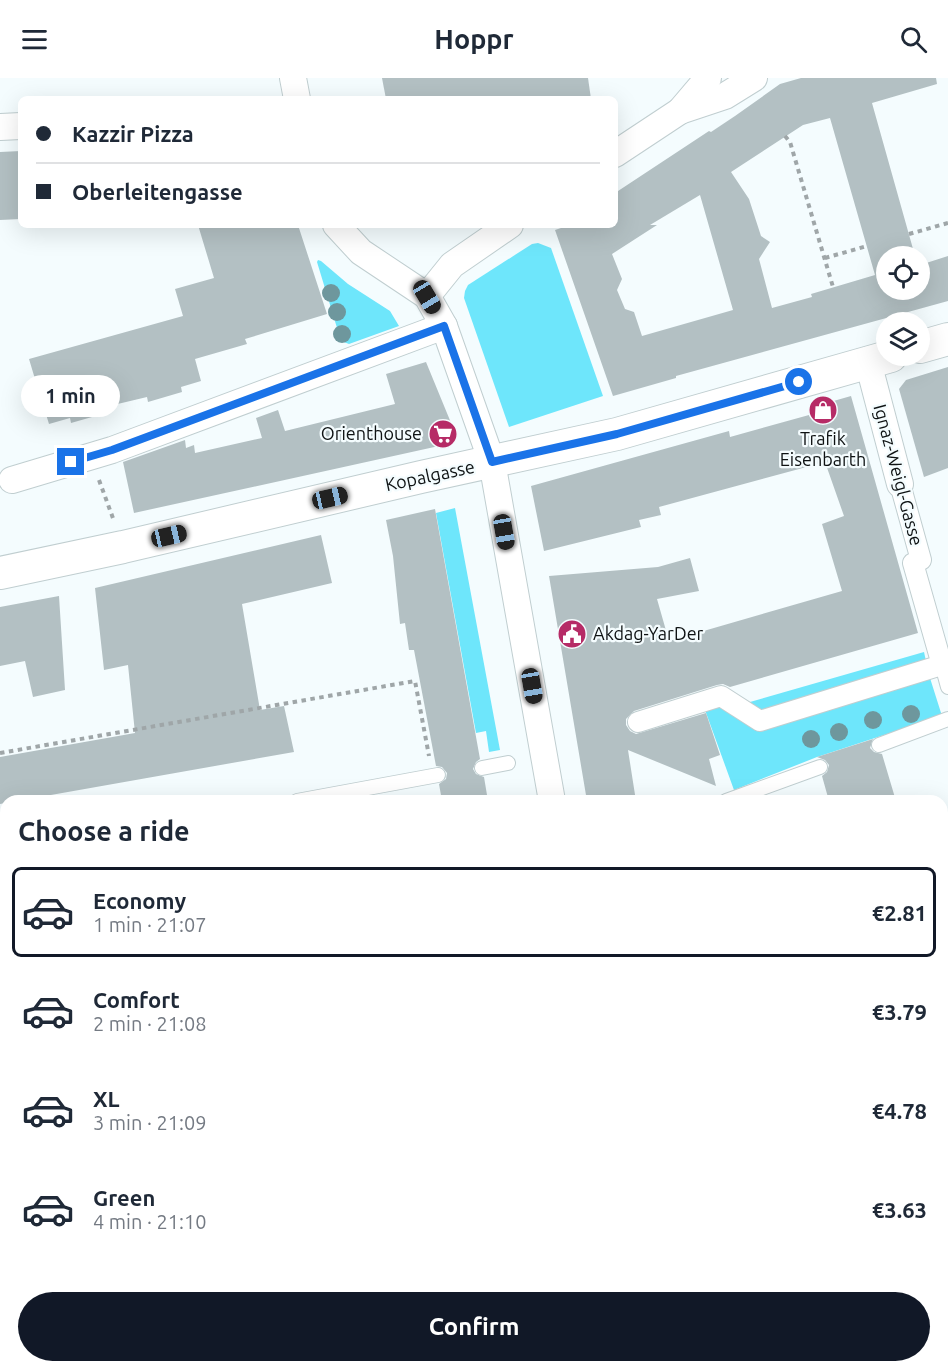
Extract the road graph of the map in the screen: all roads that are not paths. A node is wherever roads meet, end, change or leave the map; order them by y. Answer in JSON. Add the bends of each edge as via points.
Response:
{"nodes":[{"id":1,"x":293,"y":78,"type":"edge"},
{"id":2,"x":682,"y":78,"type":"edge"},
{"id":3,"x":708,"y":78,"type":"edge"},
{"id":4,"x":754,"y":78,"type":"edge"},
{"id":5,"x":296,"y":96,"type":"edge"},
{"id":6,"x":680,"y":111,"type":"junction"},
{"id":7,"x":618,"y":152,"type":"edge"},
{"id":8,"x":339,"y":228,"type":"edge"},
{"id":9,"x":506,"y":228,"type":"edge"},
{"id":10,"x":427,"y":297,"type":"junction"},
{"id":11,"x":444,"y":326,"type":"junction"},
{"id":12,"x":948,"y":339,"type":"edge"},
{"id":13,"x":930,"y":344,"type":"edge"},
{"id":14,"x":876,"y":360,"type":"edge"},
{"id":15,"x":880,"y":366,"type":"edge"},
{"id":16,"x":492,"y":462,"type":"junction"},
{"id":17,"x":6,"y":482,"type":"edge"},
{"id":18,"x":900,"y":484,"type":"joint"},
{"id":19,"x":0,"y":573,"type":"edge"},
{"id":20,"x":945,"y":664,"type":"edge"},
{"id":21,"x":948,"y":687,"type":"edge"},
{"id":22,"x":948,"y":719,"type":"edge"},
{"id":23,"x":638,"y":722,"type":"dead end"},
{"id":24,"x":879,"y":745,"type":"dead end"},
{"id":25,"x":507,"y":764,"type":"dead end"},
{"id":26,"x":820,"y":767,"type":"dead end"},
{"id":27,"x":482,"y":768,"type":"dead end"},
{"id":28,"x":435,"y":776,"type":"road end"},
{"id":29,"x":330,"y":795,"type":"edge"},
{"id":30,"x":551,"y":795,"type":"edge"},
{"id":31,"x":743,"y":795,"type":"edge"}],
"edges":[{"from":1,"to":5,"type":"street"},
{"from":2,"to":6,"type":"street"},
{"from":3,"to":6,"type":"street"},
{"from":4,"to":6,"type":"street","via":[[724,96]]},
{"from":6,"to":7,"type":"street"},
{"from":8,"to":10,"type":"street","via":[[361,252]]},
{"from":9,"to":10,"type":"street","via":[[452,265]]},
{"from":10,"to":11,"type":"street"},
{"from":11,"to":16,"type":"street"},
{"from":11,"to":17,"type":"street","via":[[112,450]]},
{"from":12,"to":13,"type":"street"},
{"from":14,"to":16,"type":"street","name":"Kopalgasse","via":[[617,434]]},
{"from":15,"to":18,"type":"street","name":"Ignaz-Weigl-Gasse"},
{"from":16,"to":19,"type":"street","name":"Kopalgasse"},
{"from":16,"to":30,"type":"street"},
{"from":18,"to":20,"type":"street","name":"Ignaz-Weigl-Gasse","via":[[921,560],[913,563]]},
{"from":20,"to":21,"type":"lane","name":"Ignaz-Weigl-Gasse"},
{"from":20,"to":23,"type":"street","via":[[760,721],[721,696]]},
{"from":22,"to":24,"type":"lane"},
{"from":25,"to":27,"type":"lane"},
{"from":26,"to":31,"type":"lane"},
{"from":28,"to":29,"type":"lane"}]}
